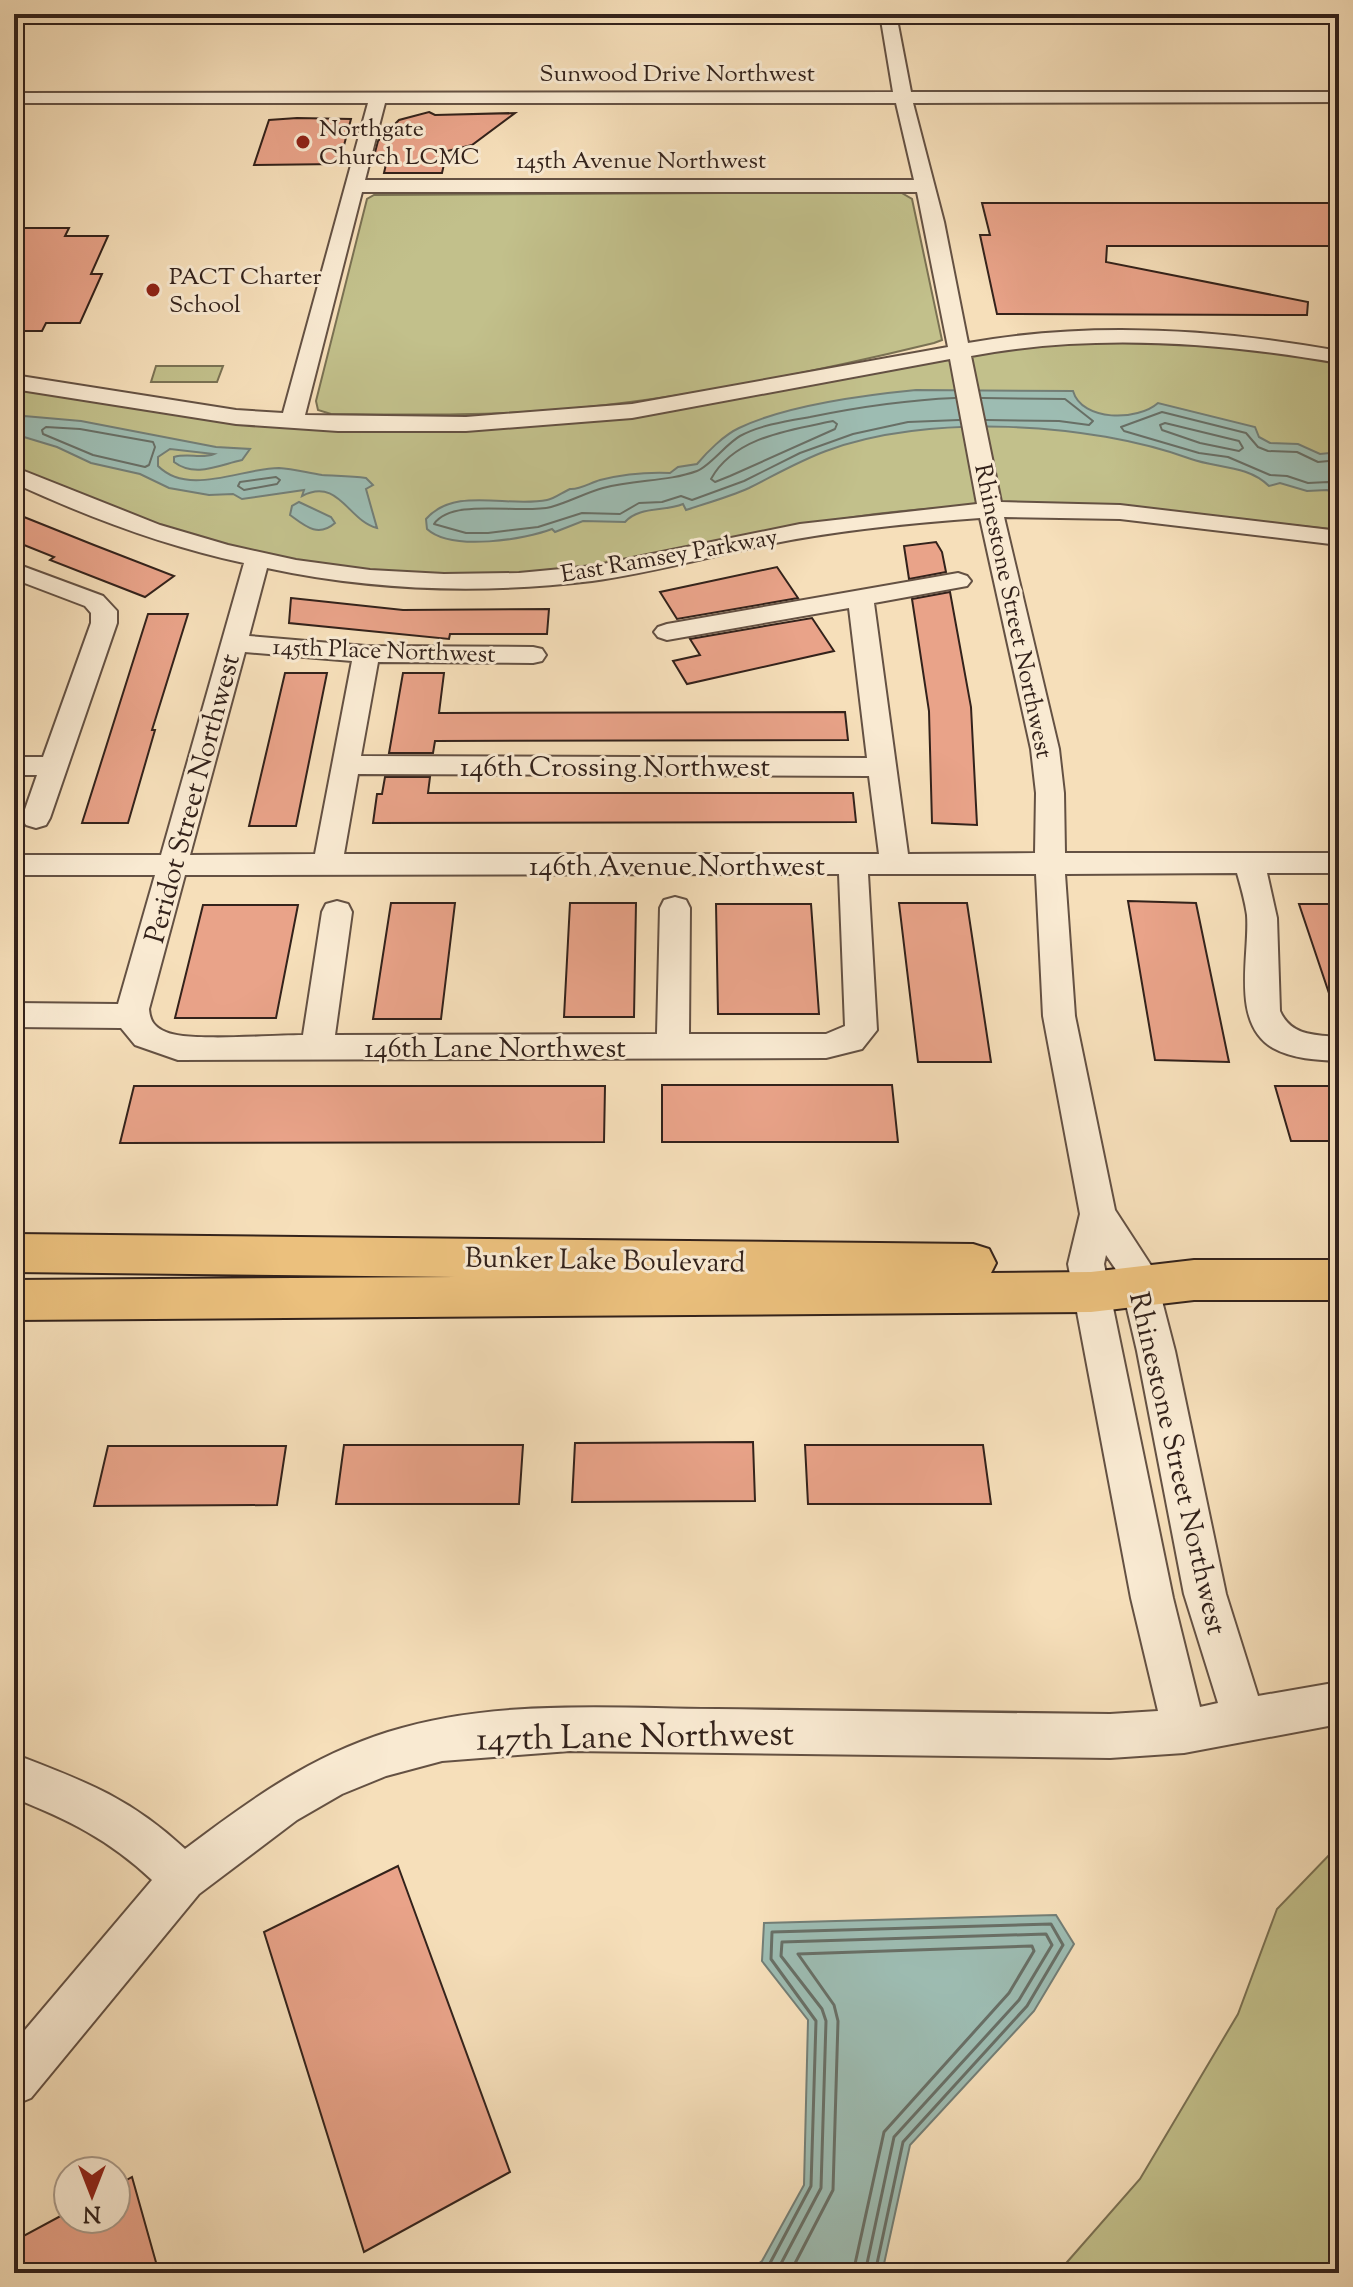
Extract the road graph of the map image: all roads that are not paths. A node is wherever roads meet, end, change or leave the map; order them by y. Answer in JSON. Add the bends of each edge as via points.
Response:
{"nodes":[{"id":1,"x":888,"y":14,"type":"edge"},
{"id":2,"x":378,"y":97,"type":"junction"},
{"id":3,"x":903,"y":97,"type":"junction"},
{"id":4,"x":1339,"y":97,"type":"edge"},
{"id":5,"x":14,"y":98,"type":"edge"},
{"id":6,"x":356,"y":186,"type":"junction"},
{"id":7,"x":926,"y":186,"type":"junction"},
{"id":8,"x":959,"y":353,"type":"junction"},
{"id":9,"x":1339,"y":357,"type":"edge"},
{"id":10,"x":14,"y":382,"type":"edge"},
{"id":11,"x":292,"y":421,"type":"junction"},
{"id":12,"x":14,"y":474,"type":"edge"},
{"id":13,"x":991,"y":510,"type":"junction"},
{"id":14,"x":1339,"y":538,"type":"edge"},
{"id":15,"x":257,"y":561,"type":"junction"},
{"id":16,"x":14,"y":570,"type":"edge"},
{"id":17,"x":958,"y":581,"type":"dead end"},
{"id":18,"x":41,"y":582,"type":"junction"},
{"id":19,"x":860,"y":597,"type":"junction"},
{"id":20,"x":14,"y":598,"type":"edge"},
{"id":21,"x":667,"y":632,"type":"dead end"},
{"id":22,"x":234,"y":643,"type":"junction"},
{"id":23,"x":366,"y":654,"type":"junction"},
{"id":24,"x":533,"y":655,"type":"dead end"},
{"id":25,"x":348,"y":765,"type":"junction"},
{"id":26,"x":14,"y":766,"type":"edge"},
{"id":27,"x":54,"y":766,"type":"junction"},
{"id":28,"x":882,"y":767,"type":"junction"},
{"id":29,"x":36,"y":818,"type":"dead end"},
{"id":30,"x":173,"y":863,"type":"junction"},
{"id":31,"x":1249,"y":863,"type":"junction"},
{"id":32,"x":1339,"y":863,"type":"edge"},
{"id":33,"x":328,"y":864,"type":"junction"},
{"id":34,"x":1050,"y":864,"type":"junction"},
{"id":35,"x":14,"y":865,"type":"edge"},
{"id":36,"x":895,"y":865,"type":"junction"},
{"id":37,"x":853,"y":866,"type":"junction"},
{"id":38,"x":675,"y":908,"type":"dead end"},
{"id":39,"x":337,"y":912,"type":"dead end"},
{"id":40,"x":14,"y":1015,"type":"edge"},
{"id":41,"x":137,"y":1025,"type":"junction"},
{"id":42,"x":673,"y":1047,"type":"junction"},
{"id":43,"x":317,"y":1048,"type":"junction"},
{"id":44,"x":1339,"y":1049,"type":"edge"},
{"id":45,"x":1098,"y":1214,"type":"junction"},
{"id":46,"x":14,"y":1253,"type":"edge"},
{"id":47,"x":1088,"y":1278,"type":"junction"},
{"id":48,"x":1138,"y":1279,"type":"junction"},
{"id":49,"x":1339,"y":1280,"type":"edge"},
{"id":50,"x":14,"y":1300,"type":"edge"},
{"id":51,"x":1339,"y":1703,"type":"edge"},
{"id":52,"x":1244,"y":1719,"type":"junction"},
{"id":53,"x":1184,"y":1731,"type":"junction"},
{"id":54,"x":14,"y":1776,"type":"edge"},
{"id":55,"x":183,"y":1878,"type":"junction"},
{"id":56,"x":14,"y":2081,"type":"edge"}],
"edges":[{"from":1,"to":3,"type":"street","name":"Rhinestone Street Northwest"},
{"from":2,"to":3,"type":"street","name":"Sunwood Drive Northwest"},
{"from":2,"to":5,"type":"street","name":"Sunwood Drive Northwest"},
{"from":2,"to":6,"type":"street"},
{"from":3,"to":4,"type":"street","name":"Sunwood Drive Northwest"},
{"from":3,"to":7,"type":"street","name":"Rhinestone Street Northwest"},
{"from":6,"to":7,"type":"street","name":"145th Avenue Northwest"},
{"from":6,"to":11,"type":"street"},
{"from":7,"to":8,"type":"street","name":"Rhinestone Street Northwest"},
{"from":8,"to":9,"type":"street","via":[[1045,340],[1133,337],[1223,341]]},
{"from":8,"to":11,"type":"street","via":[[693,402],[572,418],[398,425]]},
{"from":8,"to":13,"type":"street","name":"Rhinestone Street Northwest"},
{"from":10,"to":11,"type":"street"},
{"from":12,"to":15,"type":"street","name":"East Ramsey Parkway","via":[[95,512]]},
{"from":13,"to":14,"type":"street","name":"East Ramsey Parkway","via":[[1131,514]]},
{"from":13,"to":15,"type":"street","name":"East Ramsey Parkway","via":[[842,524],[593,573],[534,579],[413,580]]},
{"from":13,"to":34,"type":"street","name":"Rhinestone Street Northwest","via":[[1045,749]]},
{"from":15,"to":22,"type":"street","name":"Peridot Street Northwest"},
{"from":16,"to":18,"type":"street"},
{"from":17,"to":19,"type":"street"},
{"from":18,"to":20,"type":"street"},
{"from":18,"to":27,"type":"street","via":[[94,601],[104,611]]},
{"from":19,"to":21,"type":"street"},
{"from":19,"to":28,"type":"street"},
{"from":22,"to":23,"type":"street","name":"145th Place Northwest"},
{"from":22,"to":30,"type":"street","name":"Peridot Street Northwest"},
{"from":23,"to":24,"type":"street","name":"145th Place Northwest"},
{"from":23,"to":25,"type":"street"},
{"from":25,"to":28,"type":"street","name":"146th Crossing Northwest"},
{"from":25,"to":33,"type":"street"},
{"from":26,"to":27,"type":"street"},
{"from":27,"to":29,"type":"street"},
{"from":28,"to":36,"type":"street"},
{"from":30,"to":33,"type":"street","name":"146th Avenue Northwest"},
{"from":30,"to":35,"type":"street","name":"146th Avenue Northwest"},
{"from":30,"to":41,"type":"street","name":"Peridot Street Northwest"},
{"from":31,"to":32,"type":"street","name":"146th Avenue Northwest"},
{"from":31,"to":34,"type":"street","name":"146th Avenue Northwest"},
{"from":31,"to":44,"type":"street","via":[[1262,916],[1267,1025],[1279,1038],[1308,1049]]},
{"from":33,"to":37,"type":"street","name":"146th Avenue Northwest"},
{"from":34,"to":36,"type":"street","name":"146th Avenue Northwest"},
{"from":34,"to":45,"type":"street","name":"Rhinestone Street Northwest","via":[[1059,1016]]},
{"from":36,"to":37,"type":"street","name":"146th Avenue Northwest"},
{"from":37,"to":42,"type":"street","name":"146th Lane Northwest","via":[[861,1030],[851,1040],[826,1046]]},
{"from":38,"to":42,"type":"street"},
{"from":39,"to":43,"type":"street"},
{"from":40,"to":41,"type":"street"},
{"from":41,"to":43,"type":"street","name":"146th Lane Northwest","via":[[160,1044],[178,1048]]},
{"from":42,"to":43,"type":"street","name":"146th Lane Northwest"},
{"from":45,"to":47,"type":"street","name":"Rhinestone Street Northwest"},
{"from":45,"to":48,"type":"street","name":"Rhinestone Street Northwest"},
{"from":46,"to":47,"type":"main road","name":"Bunker Lake Boulevard"},
{"from":47,"to":48,"type":"main road","name":"Bunker Lake Boulevard"},
{"from":47,"to":50,"type":"main road","name":"Bunker Lake Boulevard"},
{"from":47,"to":53,"type":"street","name":"Rhinestone Street Northwest"},
{"from":48,"to":49,"type":"main road","name":"Bunker Lake Boulevard"},
{"from":48,"to":52,"type":"street","name":"Rhinestone Street Northwest","via":[[1205,1594]]},
{"from":51,"to":52,"type":"street","name":"147th Lane Northwest"},
{"from":52,"to":53,"type":"street","name":"147th Lane Northwest"},
{"from":53,"to":55,"type":"street","name":"147th Lane Northwest","via":[[1110,1736],[570,1729],[442,1739],[327,1778],[281,1804]]},
{"from":54,"to":55,"type":"street","via":[[86,1804],[137,1835]]},
{"from":55,"to":56,"type":"street","name":"147th Lane Northwest"}]}
